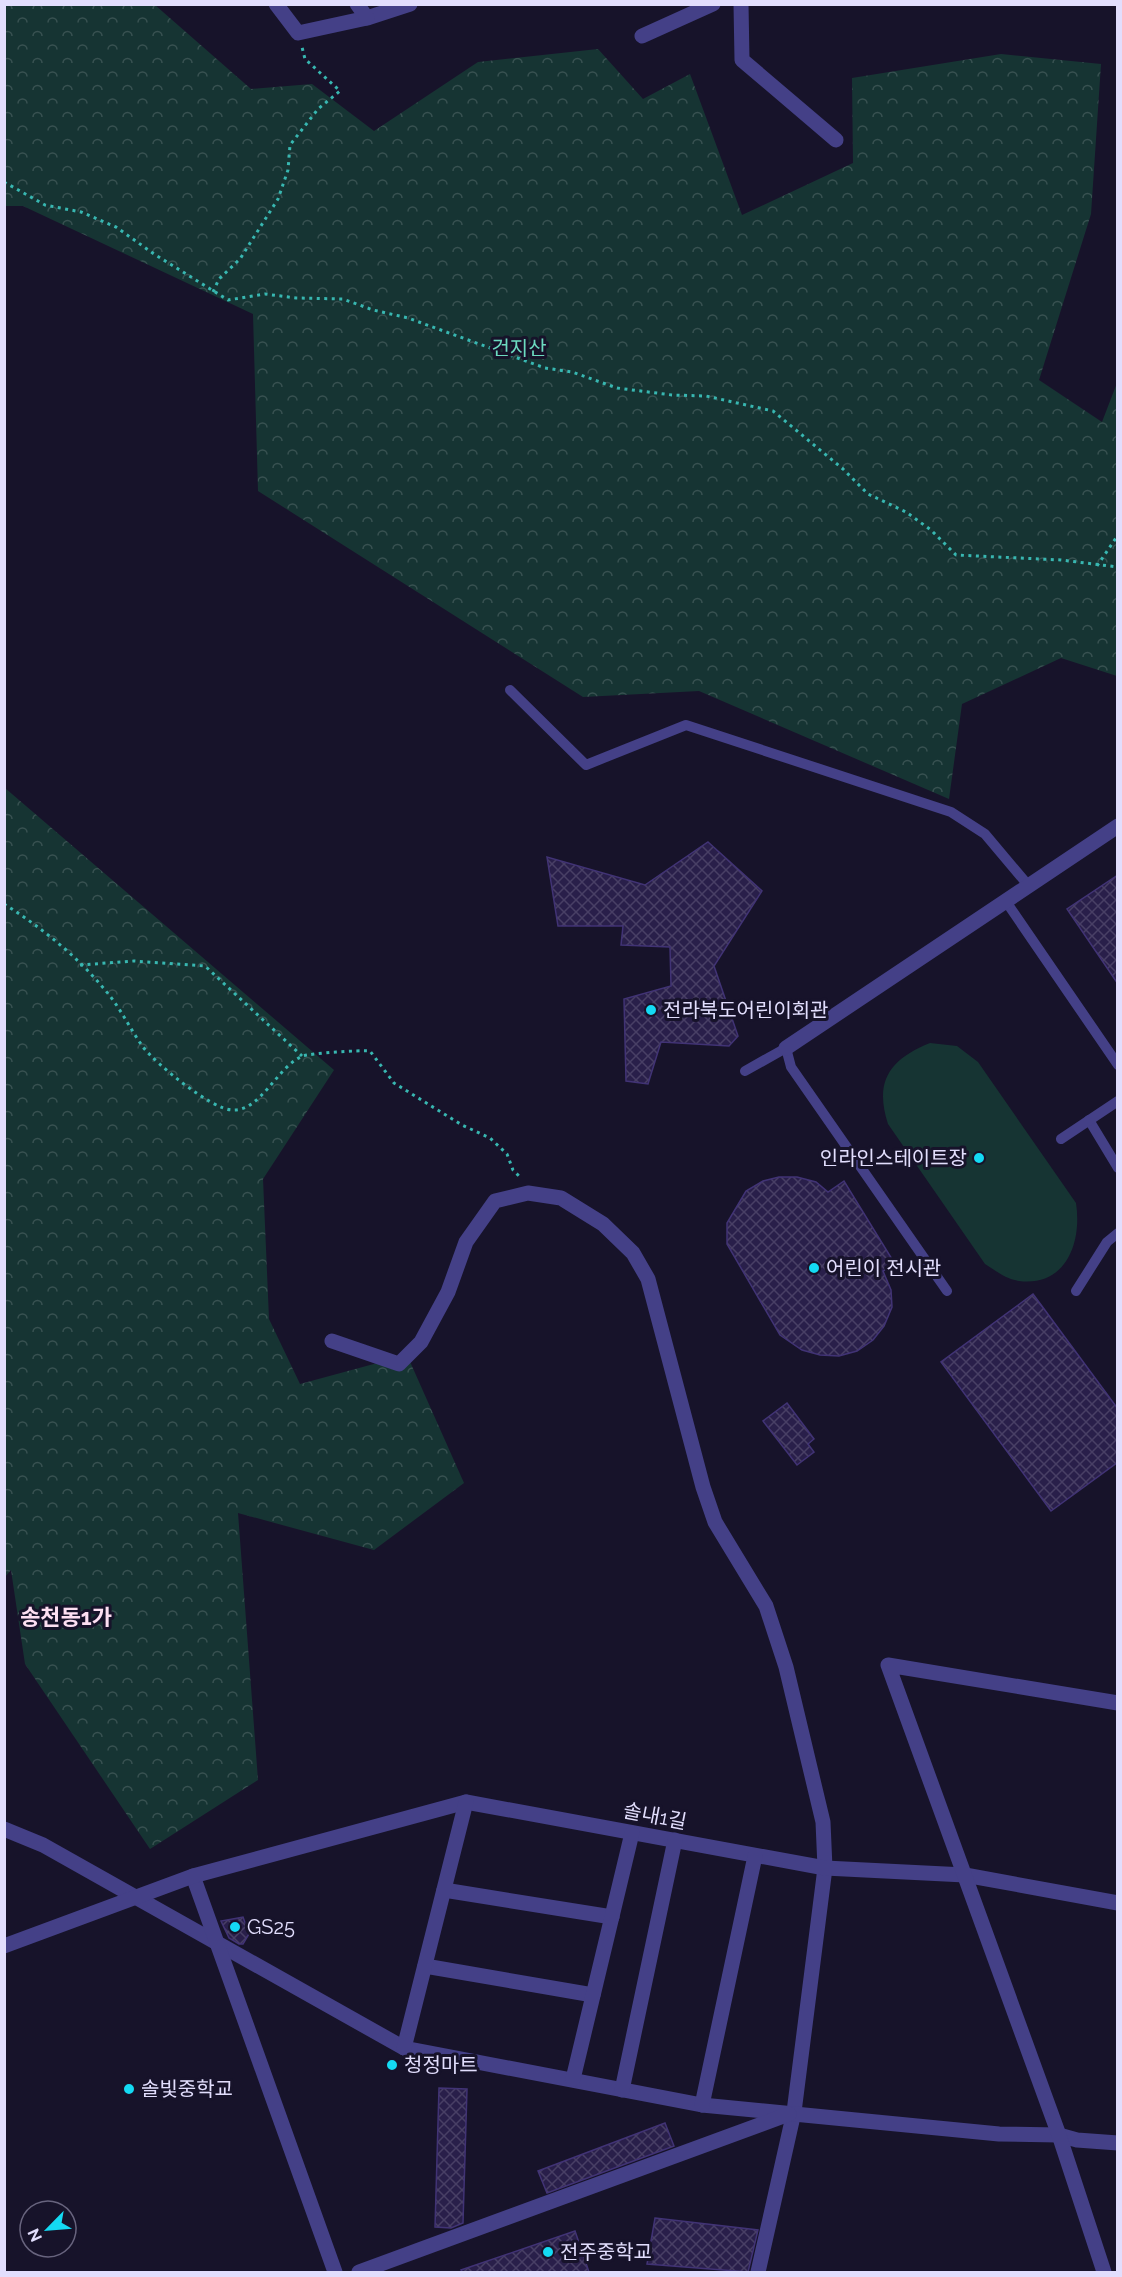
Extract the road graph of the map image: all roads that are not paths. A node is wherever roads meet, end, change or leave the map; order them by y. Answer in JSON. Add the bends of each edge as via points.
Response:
{"nodes":[{"id":1,"x":276,"y":4,"type":"edge"},
{"id":2,"x":357,"y":4,"type":"edge"},
{"id":3,"x":410,"y":4,"type":"edge"},
{"id":4,"x":713,"y":4,"type":"edge"},
{"id":5,"x":741,"y":4,"type":"edge"},
{"id":6,"x":367,"y":18,"type":"junction"},
{"id":7,"x":642,"y":36,"type":"dead end"},
{"id":8,"x":836,"y":140,"type":"dead end"},
{"id":9,"x":510,"y":690,"type":"dead end"},
{"id":10,"x":1118,"y":826,"type":"edge"},
{"id":11,"x":1028,"y":885,"type":"junction"},
{"id":12,"x":1005,"y":900,"type":"junction"},
{"id":13,"x":786,"y":1048,"type":"junction"},
{"id":14,"x":1118,"y":1065,"type":"edge"},
{"id":15,"x":745,"y":1071,"type":"dead end"},
{"id":16,"x":1118,"y":1101,"type":"edge"},
{"id":17,"x":1089,"y":1120,"type":"junction"},
{"id":18,"x":1060,"y":1139,"type":"dead end"},
{"id":19,"x":1118,"y":1168,"type":"edge"},
{"id":20,"x":1118,"y":1233,"type":"edge"},
{"id":21,"x":947,"y":1291,"type":"dead end"},
{"id":22,"x":1076,"y":1291,"type":"dead end"},
{"id":23,"x":332,"y":1341,"type":"dead end"},
{"id":24,"x":1118,"y":1703,"type":"edge"},
{"id":25,"x":466,"y":1802,"type":"junction"},
{"id":26,"x":4,"y":1828,"type":"edge"},
{"id":27,"x":632,"y":1833,"type":"junction"},
{"id":28,"x":675,"y":1840,"type":"junction"},
{"id":29,"x":755,"y":1856,"type":"junction"},
{"id":30,"x":825,"y":1868,"type":"junction"},
{"id":31,"x":965,"y":1875,"type":"junction"},
{"id":32,"x":193,"y":1876,"type":"junction"},
{"id":33,"x":444,"y":1890,"type":"junction"},
{"id":34,"x":136,"y":1897,"type":"junction"},
{"id":35,"x":1118,"y":1903,"type":"edge"},
{"id":36,"x":612,"y":1917,"type":"junction"},
{"id":37,"x":217,"y":1944,"type":"junction"},
{"id":38,"x":4,"y":1946,"type":"edge"},
{"id":39,"x":425,"y":1966,"type":"junction"},
{"id":40,"x":593,"y":1995,"type":"junction"},
{"id":41,"x":404,"y":2048,"type":"junction"},
{"id":42,"x":573,"y":2079,"type":"junction"},
{"id":43,"x":622,"y":2090,"type":"junction"},
{"id":44,"x":702,"y":2105,"type":"junction"},
{"id":45,"x":794,"y":2112,"type":"junction"},
{"id":46,"x":1059,"y":2134,"type":"junction"},
{"id":47,"x":1118,"y":2143,"type":"edge"},
{"id":48,"x":335,"y":2272,"type":"edge"},
{"id":49,"x":359,"y":2272,"type":"edge"},
{"id":50,"x":758,"y":2272,"type":"edge"},
{"id":51,"x":1104,"y":2272,"type":"edge"}],
"edges":[{"from":1,"to":6,"type":"street","via":[[298,33]]},
{"from":2,"to":6,"type":"street"},
{"from":3,"to":6,"type":"street"},
{"from":4,"to":7,"type":"street"},
{"from":5,"to":8,"type":"street","via":[[742,60]]},
{"from":9,"to":11,"type":"lane","via":[[586,765],[686,725],[951,812],[985,834]]},
{"from":10,"to":11,"type":"street"},
{"from":11,"to":12,"type":"street"},
{"from":12,"to":13,"type":"street"},
{"from":12,"to":14,"type":"lane"},
{"from":13,"to":15,"type":"lane"},
{"from":13,"to":21,"type":"lane","via":[[791,1067]]},
{"from":16,"to":17,"type":"lane"},
{"from":17,"to":18,"type":"lane"},
{"from":17,"to":19,"type":"lane"},
{"from":20,"to":22,"type":"lane","via":[[1107,1242]]},
{"from":23,"to":30,"type":"street","via":[[399,1364],[421,1342],[448,1292],[466,1242],[495,1201],[528,1193],[561,1198],[603,1224],[633,1253],[648,1279],[715,1522],[766,1606],[786,1667],[823,1822]]},
{"from":24,"to":31,"type":"street","via":[[888,1665]]},
{"from":25,"to":27,"type":"street","name":"솔내1길"},
{"from":25,"to":32,"type":"street","name":"솔내1길"},
{"from":25,"to":33,"type":"street"},
{"from":26,"to":34,"type":"street","via":[[43,1845]]},
{"from":27,"to":28,"type":"street","name":"솔내1길"},
{"from":27,"to":36,"type":"street"},
{"from":28,"to":29,"type":"street","name":"솔내1길"},
{"from":28,"to":43,"type":"street"},
{"from":29,"to":30,"type":"street","name":"솔내1길"},
{"from":29,"to":44,"type":"street"},
{"from":30,"to":31,"type":"street","name":"솔내1길"},
{"from":30,"to":45,"type":"street"},
{"from":31,"to":35,"type":"street","name":"솔내1길"},
{"from":31,"to":46,"type":"street"},
{"from":32,"to":34,"type":"street","name":"솔내1길"},
{"from":32,"to":37,"type":"street"},
{"from":33,"to":36,"type":"street"},
{"from":33,"to":39,"type":"street"},
{"from":34,"to":37,"type":"street"},
{"from":34,"to":38,"type":"street","name":"솔내1길"},
{"from":36,"to":40,"type":"street"},
{"from":37,"to":41,"type":"street"},
{"from":37,"to":48,"type":"street"},
{"from":39,"to":40,"type":"street"},
{"from":39,"to":41,"type":"street"},
{"from":40,"to":42,"type":"street"},
{"from":41,"to":42,"type":"street"},
{"from":42,"to":43,"type":"street"},
{"from":43,"to":44,"type":"street"},
{"from":44,"to":45,"type":"street"},
{"from":45,"to":46,"type":"street","via":[[999,2134]]},
{"from":45,"to":49,"type":"street"},
{"from":45,"to":50,"type":"street"},
{"from":46,"to":47,"type":"street","via":[[1077,2140]]},
{"from":46,"to":51,"type":"street"}]}
